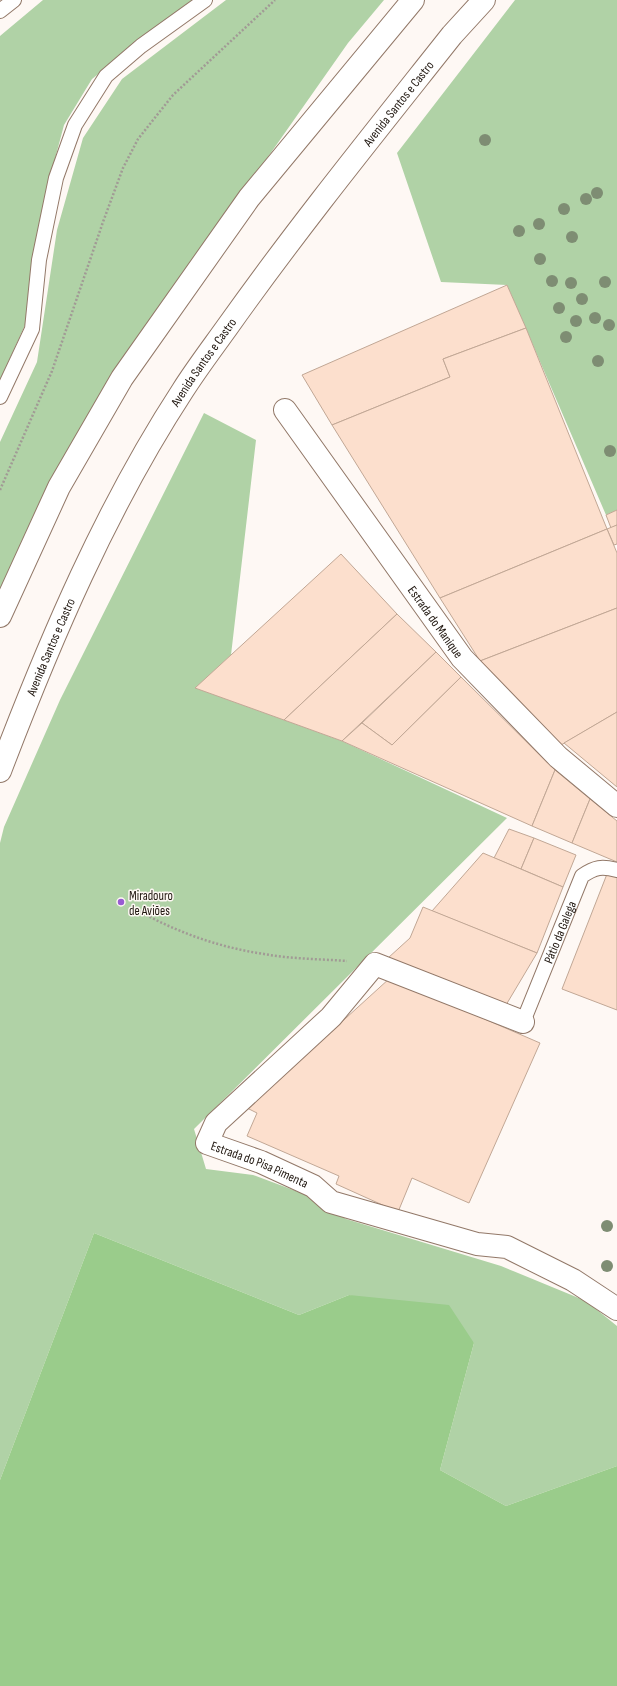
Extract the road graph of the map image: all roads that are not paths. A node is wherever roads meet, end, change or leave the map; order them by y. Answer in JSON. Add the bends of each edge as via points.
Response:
{"nodes":[{"id":1,"x":14,"y":0,"type":"edge"},
{"id":2,"x":205,"y":0,"type":"edge"},
{"id":3,"x":413,"y":0,"type":"edge"},
{"id":4,"x":484,"y":0,"type":"edge"},
{"id":5,"x":0,"y":11,"type":"edge"},
{"id":6,"x":0,"y":397,"type":"edge"},
{"id":7,"x":285,"y":410,"type":"dead end"},
{"id":8,"x":0,"y":616,"type":"edge"},
{"id":9,"x":0,"y":771,"type":"edge"},
{"id":10,"x":617,"y":806,"type":"edge"},
{"id":11,"x":617,"y":870,"type":"edge"},
{"id":12,"x":523,"y":1022,"type":"joint"},
{"id":13,"x":617,"y":1309,"type":"edge"}],
"edges":[{"from":1,"to":5,"type":"lane"},
{"from":2,"to":6,"type":"lane","via":[[141,46],[106,76],[75,125],[56,178],[39,260],[32,329]]},
{"from":3,"to":8,"type":"main road","via":[[249,198],[122,378],[59,487]]},
{"from":4,"to":9,"type":"main road","name":"Avenida Santos e Castro","via":[[452,35],[272,263],[182,390],[115,504],[70,599]]},
{"from":7,"to":10,"type":"main road","name":"Estrada do Manique","via":[[462,658],[558,757]]},
{"from":11,"to":12,"type":"lane","name":"Pátio da Galega","via":[[607,867],[593,869],[582,876]]},
{"from":12,"to":13,"type":"main road","name":"Estrada do Pisa Pimenta","via":[[375,964],[331,1017],[216,1123],[206,1143],[261,1162],[313,1186],[331,1202],[477,1244],[508,1247],[572,1280]]}]}
